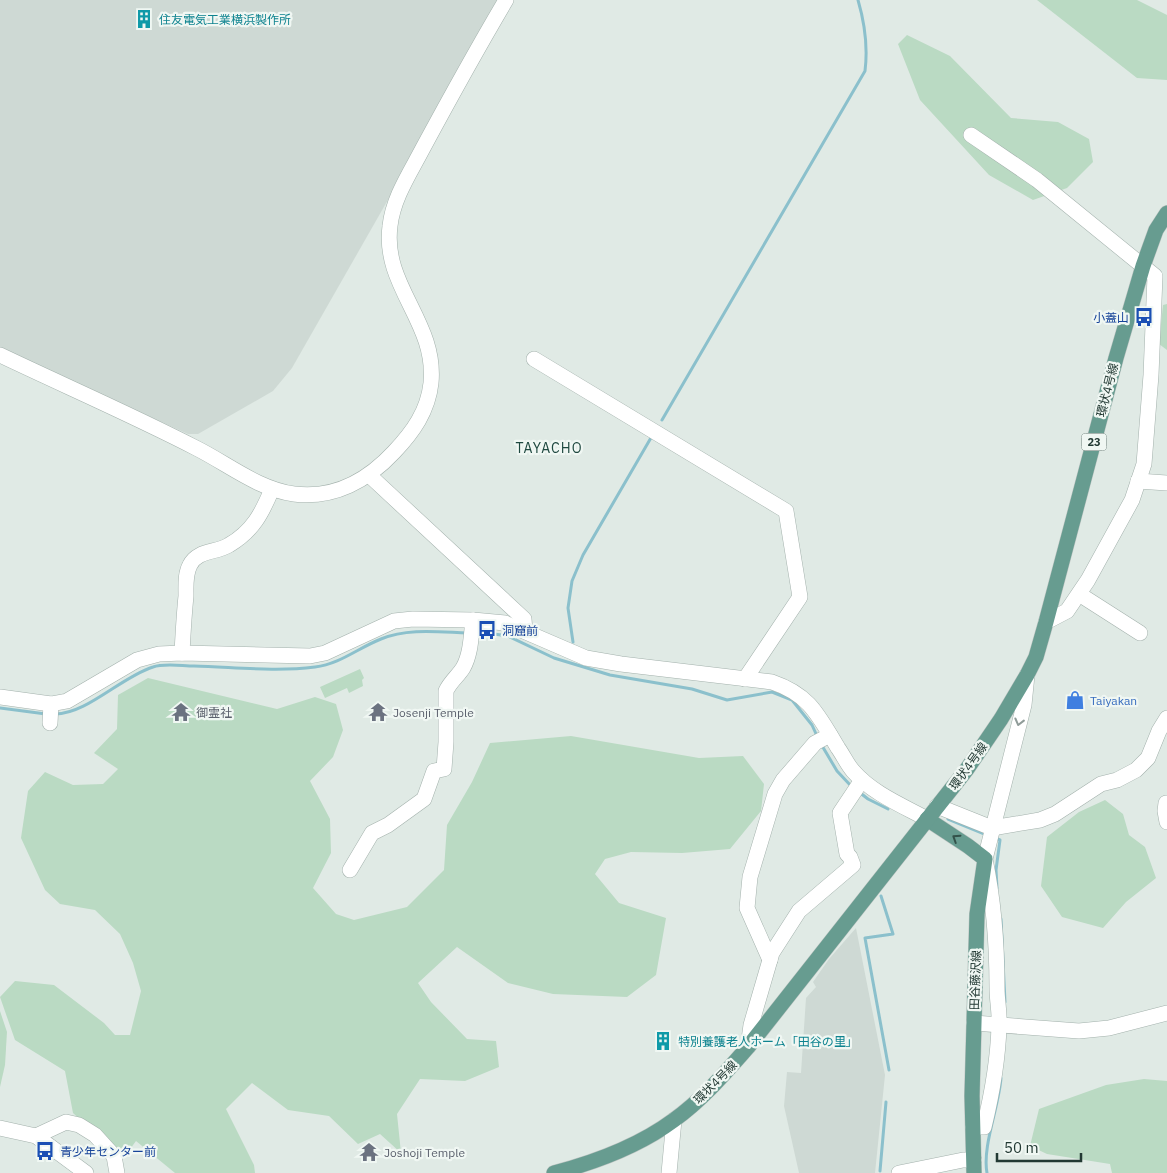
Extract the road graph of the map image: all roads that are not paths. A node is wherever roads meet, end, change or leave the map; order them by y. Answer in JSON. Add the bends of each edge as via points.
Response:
{"nodes":[{"id":1,"x":506,"y":0,"type":"edge"},
{"id":2,"x":972,"y":135,"type":"dead end"},
{"id":3,"x":1167,"y":213,"type":"edge"},
{"id":4,"x":1143,"y":266,"type":"junction"},
{"id":5,"x":0,"y":355,"type":"edge"},
{"id":6,"x":534,"y":359,"type":"dead end"},
{"id":7,"x":369,"y":475,"type":"junction"},
{"id":8,"x":1138,"y":481,"type":"junction"},
{"id":9,"x":1167,"y":483,"type":"edge"},
{"id":10,"x":272,"y":489,"type":"junction"},
{"id":11,"x":1079,"y":594,"type":"junction"},
{"id":12,"x":1046,"y":622,"type":"junction"},
{"id":13,"x":472,"y":628,"type":"junction"},
{"id":14,"x":526,"y":631,"type":"junction"},
{"id":15,"x":1140,"y":633,"type":"dead end"},
{"id":16,"x":182,"y":653,"type":"junction"},
{"id":17,"x":1027,"y":674,"type":"junction"},
{"id":18,"x":745,"y":679,"type":"junction"},
{"id":19,"x":0,"y":697,"type":"edge"},
{"id":20,"x":1167,"y":718,"type":"edge"},
{"id":21,"x":822,"y":739,"type":"junction"},
{"id":22,"x":857,"y":787,"type":"junction"},
{"id":23,"x":1166,"y":803,"type":"edge"},
{"id":24,"x":937,"y":806,"type":"junction"},
{"id":25,"x":927,"y":819,"type":"junction"},
{"id":26,"x":1167,"y":822,"type":"edge"},
{"id":27,"x":991,"y":833,"type":"junction"},
{"id":28,"x":985,"y":859,"type":"junction"},
{"id":29,"x":350,"y":870,"type":"dead end"},
{"id":30,"x":770,"y":960,"type":"junction"},
{"id":31,"x":1167,"y":1013,"type":"edge"},
{"id":32,"x":974,"y":1023,"type":"junction"},
{"id":33,"x":1003,"y":1025,"type":"junction"},
{"id":34,"x":748,"y":1047,"type":"junction"},
{"id":35,"x":674,"y":1120,"type":"junction"},
{"id":36,"x":973,"y":1127,"type":"junction"},
{"id":37,"x":7,"y":1130,"type":"edge"},
{"id":38,"x":36,"y":1136,"type":"junction"},
{"id":39,"x":0,"y":1142,"type":"edge"},
{"id":40,"x":974,"y":1167,"type":"edge"},
{"id":41,"x":86,"y":1173,"type":"edge"},
{"id":42,"x":117,"y":1173,"type":"edge"},
{"id":43,"x":554,"y":1173,"type":"edge"},
{"id":44,"x":669,"y":1173,"type":"edge"},
{"id":45,"x":899,"y":1173,"type":"edge"}],
"edges":[{"from":1,"to":7,"type":"street","via":[[456,86],[392,213],[391,261],[425,337],[431,360],[431,384],[426,406],[415,427]]},
{"from":2,"to":4,"type":"street","via":[[1037,180]]},
{"from":3,"to":4,"type":"main road","name":"環状4号線","number":"23","via":[[1156,230]]},
{"from":4,"to":8,"type":"street","via":[[1155,276],[1144,464]]},
{"from":4,"to":12,"type":"main road","name":"環状4号線","number":"23"},
{"from":5,"to":10,"type":"street","via":[[198,449]]},
{"from":6,"to":18,"type":"street","via":[[786,511],[800,597]]},
{"from":7,"to":10,"type":"street","via":[[350,486],[317,494],[294,494]]},
{"from":7,"to":14,"type":"street","via":[[524,619]]},
{"from":8,"to":9,"type":"street"},
{"from":8,"to":11,"type":"street","via":[[1132,500]]},
{"from":10,"to":16,"type":"street","via":[[263,512],[243,534],[229,545],[194,558],[189,566]]},
{"from":11,"to":12,"type":"street","via":[[1067,612]]},
{"from":11,"to":15,"type":"street"},
{"from":12,"to":17,"type":"main road","name":"環状4号線","number":"23"},
{"from":13,"to":14,"type":"street","via":[[505,623]]},
{"from":13,"to":16,"type":"street","via":[[413,619],[394,621],[310,656]]},
{"from":13,"to":29,"type":"street","via":[[463,668],[446,691],[444,769],[434,771],[424,799],[372,833]]},
{"from":14,"to":18,"type":"street","via":[[586,658]]},
{"from":16,"to":19,"type":"street","via":[[159,654],[137,660],[51,712]]},
{"from":17,"to":24,"type":"main road","name":"環状4号線","number":"23","via":[[977,755]]},
{"from":17,"to":27,"type":"street","one_way":true,"via":[[1024,705]]},
{"from":18,"to":21,"type":"street","via":[[772,682],[803,698],[815,711]]},
{"from":20,"to":27,"type":"street","via":[[1148,758],[1136,770],[1101,784],[1055,814]]},
{"from":21,"to":22,"type":"street","via":[[851,769]]},
{"from":21,"to":30,"type":"street","via":[[783,780],[775,794],[750,877],[747,908]]},
{"from":22,"to":25,"type":"street","via":[[867,785]]},
{"from":22,"to":30,"type":"street","via":[[840,814],[847,854],[853,865],[799,911]]},
{"from":23,"to":26,"type":"street"},
{"from":24,"to":25,"type":"main road","name":"環状4号線","number":"23"},
{"from":24,"to":27,"type":"street"},
{"from":28,"to":25,"type":"main road","one_way":true},
{"from":25,"to":34,"type":"main road","name":"環状4号線","number":"23"},
{"from":27,"to":28,"type":"street"},
{"from":28,"to":32,"type":"main road","name":"田谷藤沢線","via":[[977,914]]},
{"from":28,"to":33,"type":"street","via":[[997,941],[997,1001]]},
{"from":30,"to":34,"type":"street","via":[[751,1024]]},
{"from":31,"to":33,"type":"street","via":[[1079,1032]]},
{"from":32,"to":33,"type":"street"},
{"from":32,"to":36,"type":"main road","name":"田谷藤沢線"},
{"from":33,"to":36,"type":"street","via":[[984,1128]]},
{"from":34,"to":35,"type":"main road","name":"環状4号線","number":"23"},
{"from":35,"to":43,"type":"main road","name":"環状4号線","number":"23","via":[[638,1142],[583,1165]]},
{"from":35,"to":44,"type":"street"},
{"from":36,"to":40,"type":"main road","name":"田谷藤沢線"},
{"from":37,"to":38,"type":"street"},
{"from":37,"to":39,"type":"street"},
{"from":38,"to":41,"type":"street"},
{"from":38,"to":42,"type":"street","via":[[66,1122],[79,1125],[95,1135],[114,1156]]},
{"from":40,"to":45,"type":"street","via":[[963,1160]]}]}
